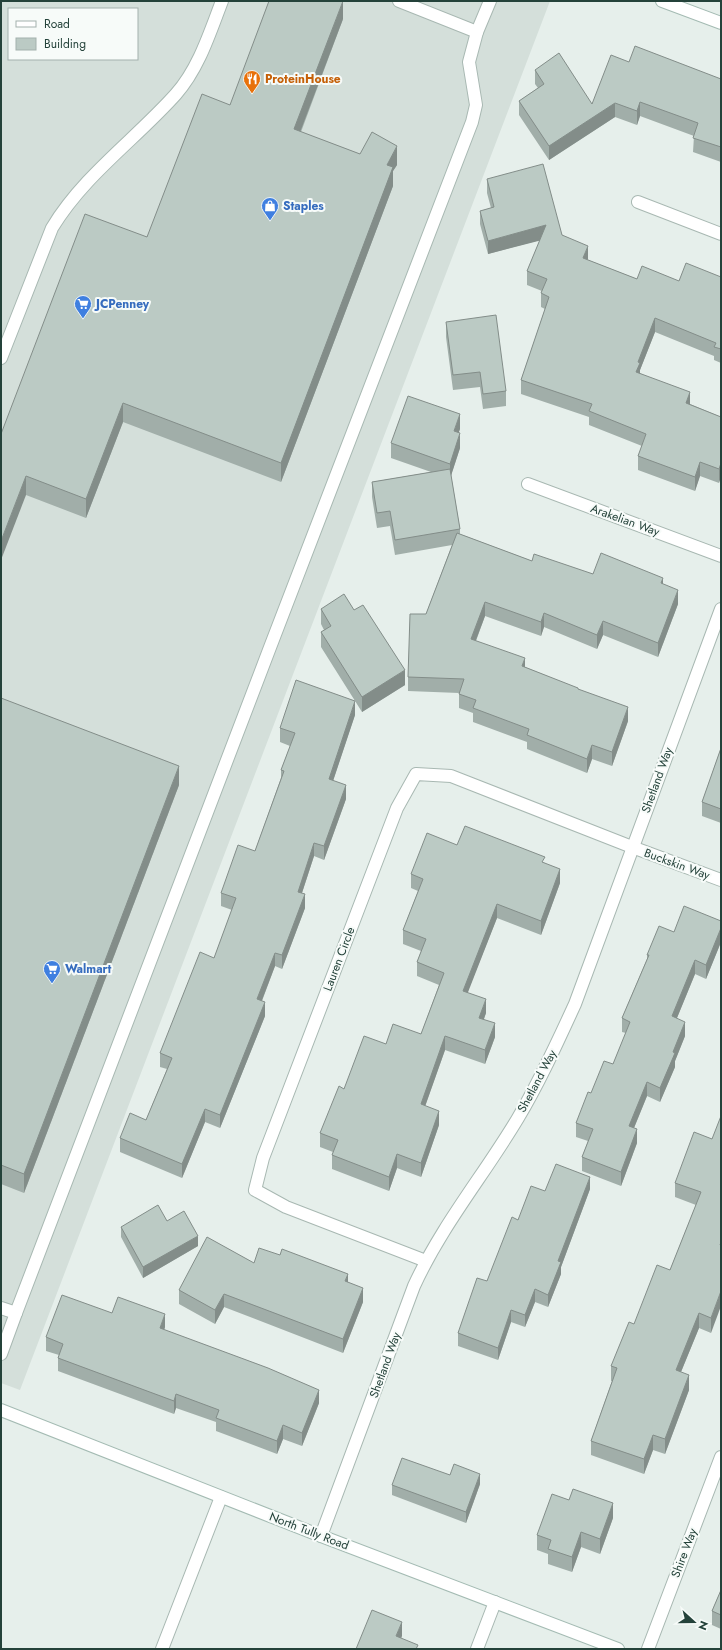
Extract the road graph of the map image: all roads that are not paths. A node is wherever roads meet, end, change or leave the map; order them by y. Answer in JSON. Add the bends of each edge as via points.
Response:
{"nodes":[{"id":1,"x":222,"y":1,"type":"edge"},
{"id":2,"x":399,"y":1,"type":"edge"},
{"id":3,"x":490,"y":1,"type":"edge"},
{"id":4,"x":662,"y":1,"type":"edge"},
{"id":5,"x":721,"y":23,"type":"edge"},
{"id":6,"x":477,"y":32,"type":"junction"},
{"id":7,"x":638,"y":202,"type":"dead end"},
{"id":8,"x":721,"y":234,"type":"edge"},
{"id":9,"x":1,"y":358,"type":"edge"},
{"id":10,"x":528,"y":484,"type":"dead end"},
{"id":11,"x":721,"y":556,"type":"edge"},
{"id":12,"x":721,"y":609,"type":"edge"},
{"id":13,"x":632,"y":847,"type":"junction"},
{"id":14,"x":721,"y":880,"type":"edge"},
{"id":15,"x":426,"y":1262,"type":"junction"},
{"id":16,"x":1,"y":1308,"type":"edge"},
{"id":17,"x":16,"y":1314,"type":"junction"},
{"id":18,"x":1,"y":1354,"type":"edge"},
{"id":19,"x":1,"y":1410,"type":"edge"},
{"id":20,"x":721,"y":1457,"type":"edge"},
{"id":21,"x":220,"y":1497,"type":"junction"},
{"id":22,"x":321,"y":1536,"type":"junction"},
{"id":23,"x":495,"y":1602,"type":"junction"},
{"id":24,"x":162,"y":1649,"type":"edge"},
{"id":25,"x":477,"y":1649,"type":"edge"},
{"id":26,"x":618,"y":1649,"type":"edge"},
{"id":27,"x":648,"y":1649,"type":"edge"}],
"edges":[{"from":1,"to":9,"type":"street","via":[[201,52],[176,94],[76,194],[61,213],[52,228]]},
{"from":2,"to":6,"type":"street"},
{"from":3,"to":6,"type":"street"},
{"from":4,"to":5,"type":"street"},
{"from":6,"to":17,"type":"street","via":[[469,62],[476,104],[472,122]]},
{"from":7,"to":8,"type":"street"},
{"from":10,"to":11,"type":"street","name":"Arakelian Way"},
{"from":12,"to":13,"type":"street","name":"Shetland Way"},
{"from":13,"to":14,"type":"street","name":"Buckskin Way"},
{"from":13,"to":15,"type":"street","name":"Shetland Way","via":[[575,1004],[548,1063],[518,1118],[447,1224]]},
{"from":13,"to":15,"type":"street","name":"Lauren Circle","via":[[450,776],[416,774],[397,808],[263,1158],[255,1190],[286,1207]]},
{"from":15,"to":22,"type":"street","name":"Shetland Way"},
{"from":16,"to":17,"type":"street"},
{"from":17,"to":18,"type":"street"},
{"from":19,"to":21,"type":"street","name":"North Tully Road"},
{"from":20,"to":27,"type":"street","name":"Shire Way"},
{"from":21,"to":22,"type":"street","name":"North Tully Road"},
{"from":21,"to":24,"type":"street"},
{"from":22,"to":23,"type":"street","name":"North Tully Road"},
{"from":23,"to":25,"type":"street"},
{"from":23,"to":26,"type":"street","name":"North Tully Road"}]}
